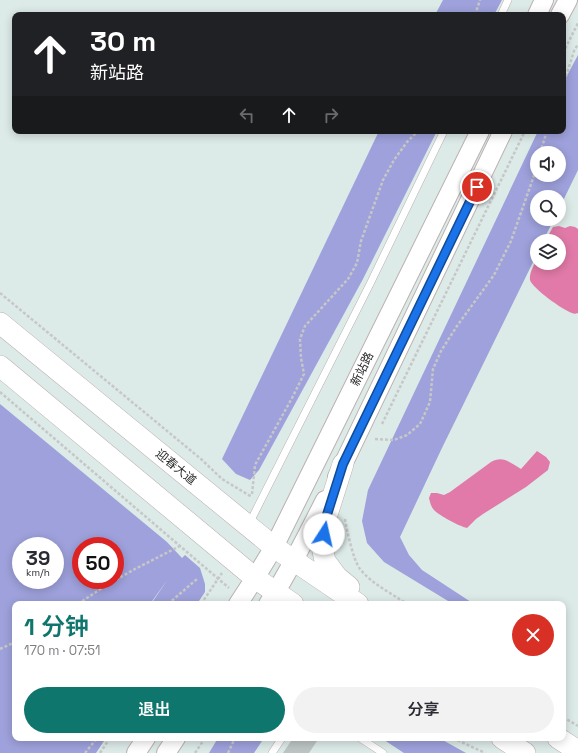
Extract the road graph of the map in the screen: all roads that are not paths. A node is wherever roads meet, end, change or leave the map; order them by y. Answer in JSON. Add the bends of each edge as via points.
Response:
{"nodes":[{"id":1,"x":508,"y":0,"type":"edge"},
{"id":2,"x":544,"y":0,"type":"edge"},
{"id":3,"x":568,"y":0,"type":"edge"},
{"id":4,"x":502,"y":12,"type":"edge"},
{"id":5,"x":538,"y":12,"type":"edge"},
{"id":6,"x":562,"y":12,"type":"edge"},
{"id":7,"x":443,"y":134,"type":"edge"},
{"id":8,"x":479,"y":134,"type":"edge"},
{"id":9,"x":502,"y":134,"type":"edge"},
{"id":10,"x":0,"y":323,"type":"edge"},
{"id":11,"x":0,"y":366,"type":"edge"},
{"id":12,"x":343,"y":464,"type":"junction"},
{"id":13,"x":248,"y":526,"type":"junction"},
{"id":14,"x":274,"y":547,"type":"junction"},
{"id":15,"x":294,"y":561,"type":"junction"},
{"id":16,"x":255,"y":578,"type":"junction"},
{"id":17,"x":272,"y":598,"type":"edge"},
{"id":18,"x":240,"y":601,"type":"edge"},
{"id":19,"x":282,"y":601,"type":"edge"},
{"id":20,"x":354,"y":601,"type":"edge"},
{"id":21,"x":368,"y":601,"type":"edge"},
{"id":22,"x":144,"y":741,"type":"edge"},
{"id":23,"x":174,"y":741,"type":"edge"},
{"id":24,"x":280,"y":741,"type":"edge"},
{"id":25,"x":365,"y":741,"type":"edge"},
{"id":26,"x":507,"y":741,"type":"edge"},
{"id":27,"x":563,"y":741,"type":"edge"},
{"id":28,"x":578,"y":750,"type":"edge"},
{"id":29,"x":136,"y":753,"type":"edge"},
{"id":30,"x":166,"y":753,"type":"edge"},
{"id":31,"x":272,"y":753,"type":"edge"},
{"id":32,"x":383,"y":753,"type":"edge"},
{"id":33,"x":525,"y":753,"type":"edge"}],
"edges":[{"from":1,"to":4,"type":"lane"},
{"from":2,"to":5,"type":"street"},
{"from":3,"to":6,"type":"street"},
{"from":7,"to":13,"type":"lane"},
{"from":8,"to":14,"type":"street","name":"新站路"},
{"from":9,"to":12,"type":"street","name":"新站路"},
{"from":10,"to":13,"type":"main road","name":"迎春大道"},
{"from":11,"to":16,"type":"main road"},
{"from":12,"to":15,"type":"street","name":"新站路"},
{"from":12,"to":21,"type":"main road","via":[[325,521],[322,546],[325,560],[337,577]]},
{"from":13,"to":14,"type":"main road","name":"迎春大道"},
{"from":14,"to":15,"type":"main road","name":"迎春大道"},
{"from":14,"to":16,"type":"street","name":"新站路"},
{"from":15,"to":17,"type":"street","name":"新站路"},
{"from":15,"to":20,"type":"main road","name":"迎春大道"},
{"from":16,"to":17,"type":"main road"},
{"from":16,"to":18,"type":"street","name":"新站路"},
{"from":17,"to":19,"type":"main road"},
{"from":22,"to":29,"type":"street"},
{"from":23,"to":30,"type":"street"},
{"from":24,"to":31,"type":"lane"},
{"from":25,"to":32,"type":"lane"},
{"from":26,"to":33,"type":"main road"},
{"from":27,"to":28,"type":"main road"}]}
